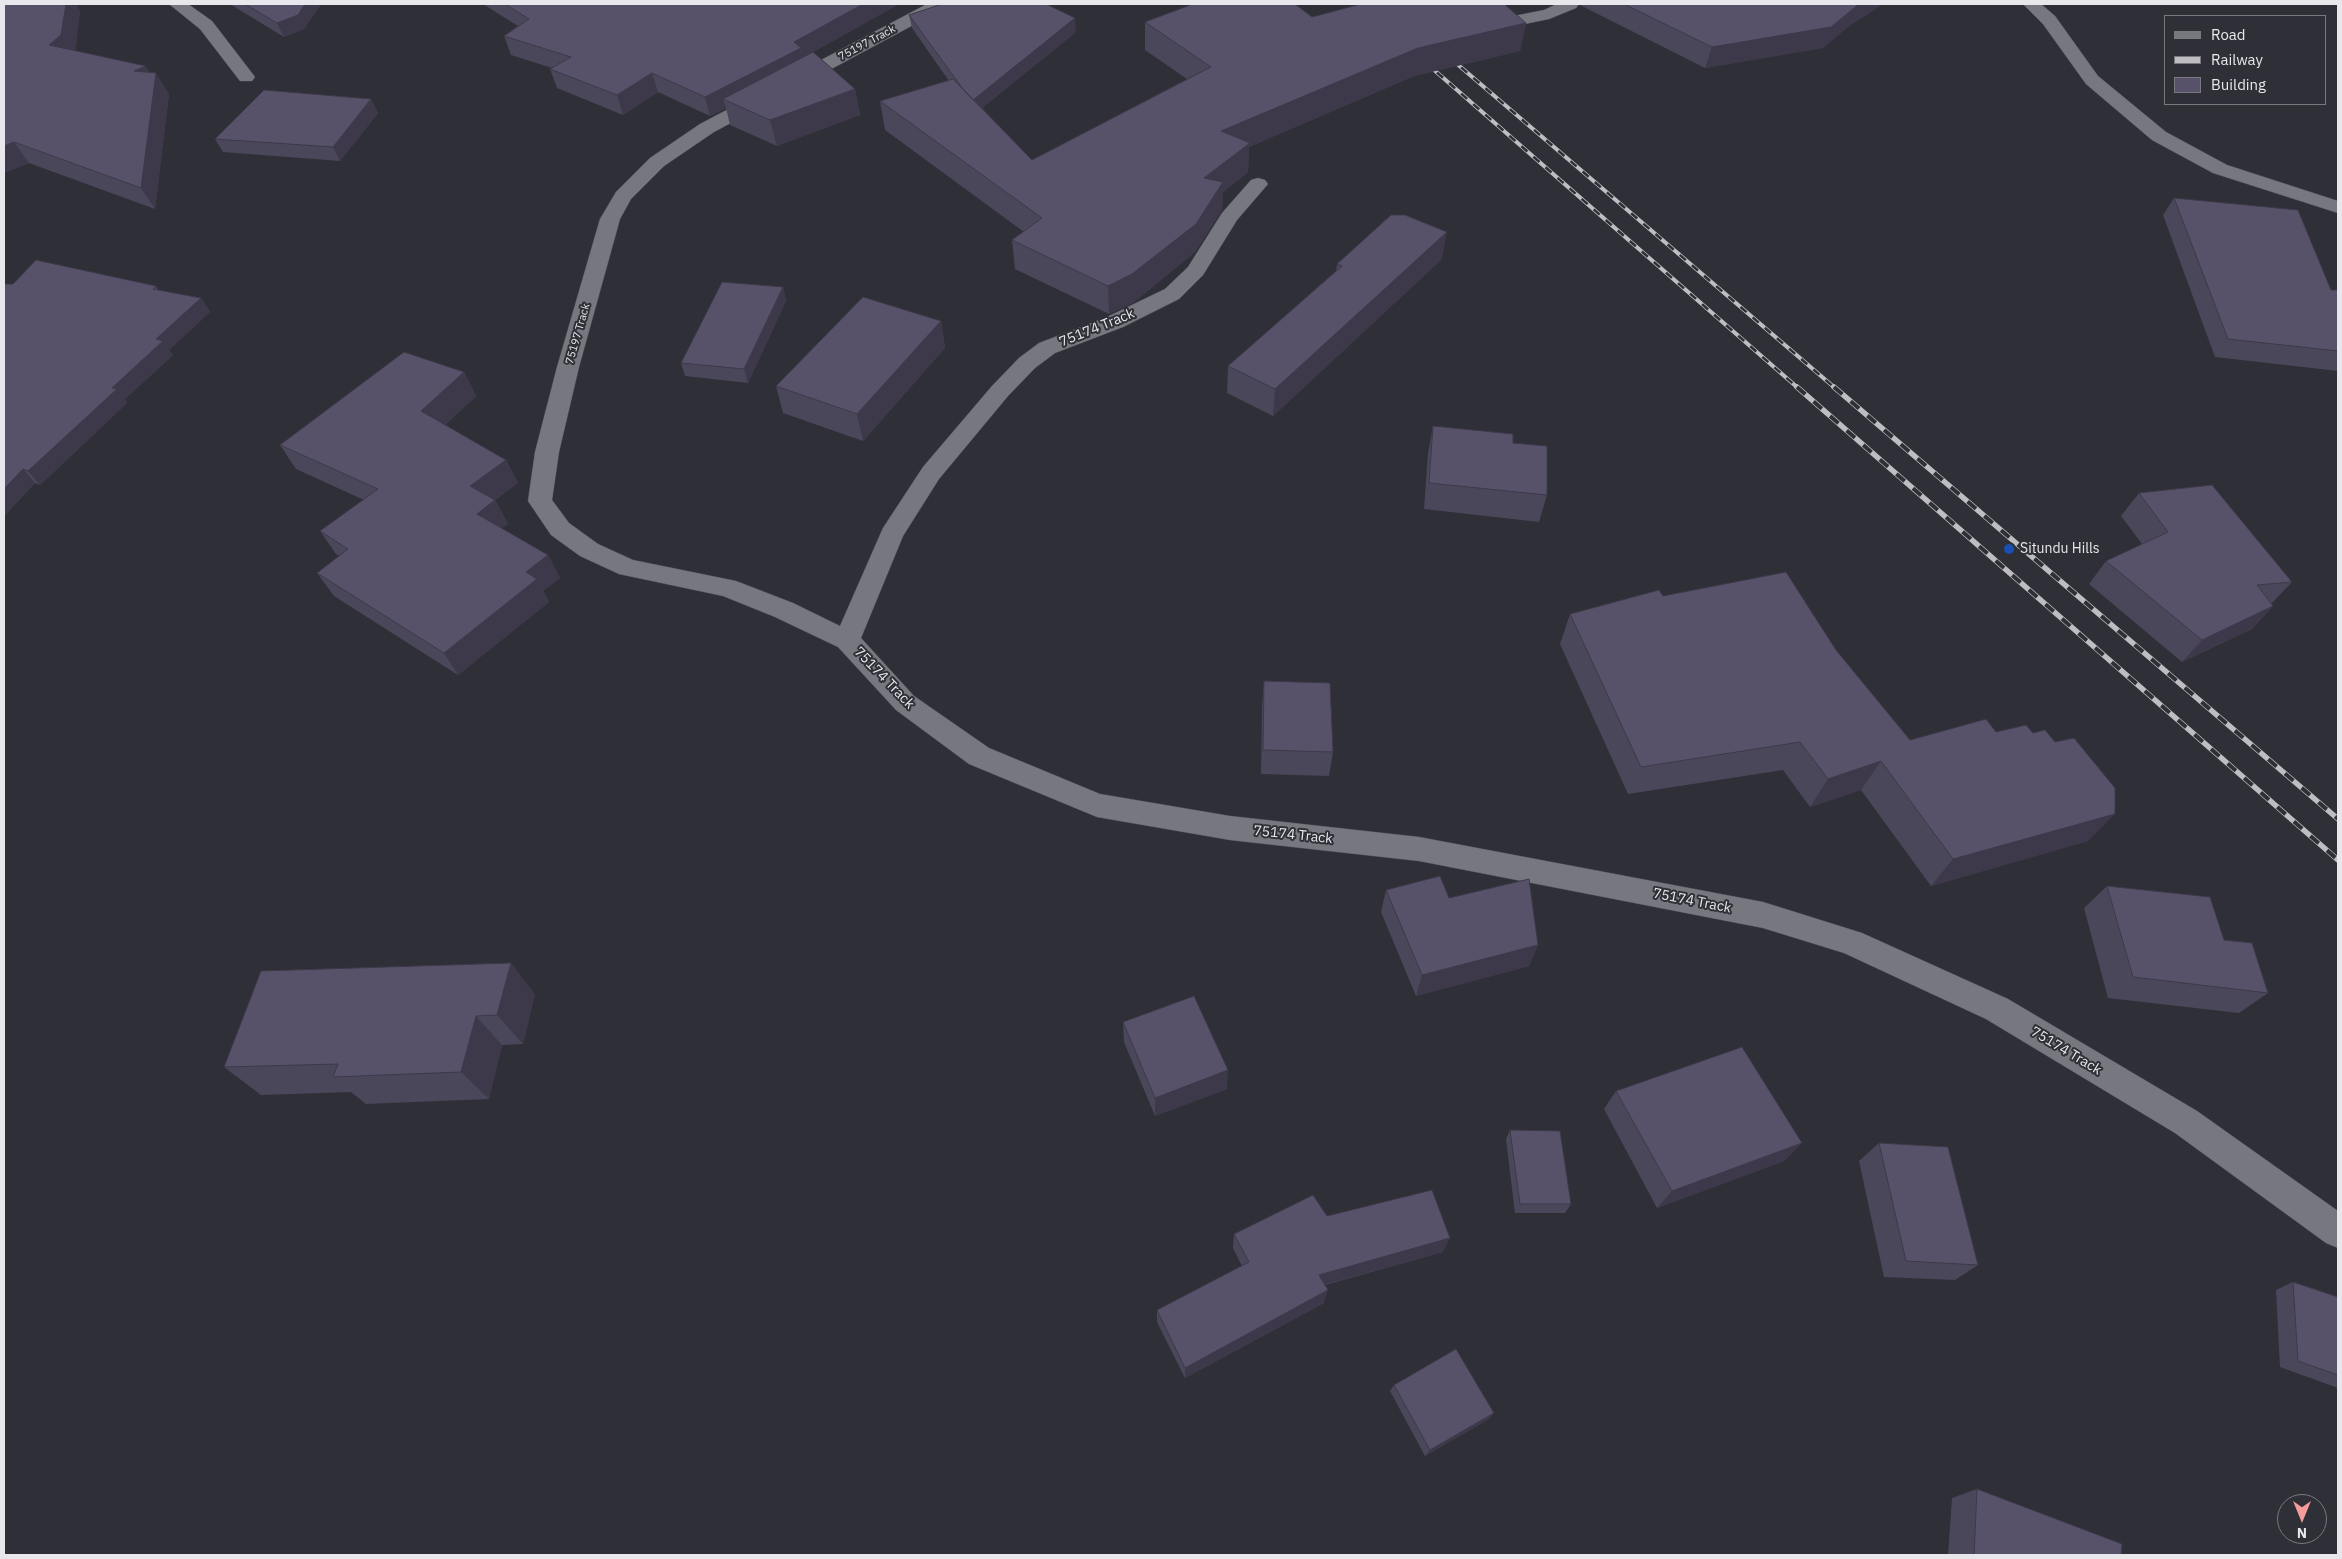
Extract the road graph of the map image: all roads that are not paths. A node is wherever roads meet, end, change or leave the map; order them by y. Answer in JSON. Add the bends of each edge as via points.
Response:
{"nodes":[{"id":1,"x":177,"y":4,"type":"edge"},
{"id":2,"x":939,"y":4,"type":"edge"},
{"id":3,"x":1570,"y":4,"type":"edge"},
{"id":4,"x":2031,"y":4,"type":"edge"},
{"id":5,"x":1515,"y":21,"type":"edge"},
{"id":6,"x":246,"y":77,"type":"dead end"},
{"id":7,"x":1258,"y":184,"type":"dead end"},
{"id":8,"x":2338,"y":207,"type":"edge"},
{"id":9,"x":848,"y":640,"type":"junction"},
{"id":10,"x":2338,"y":1232,"type":"edge"}],
"edges":[{"from":1,"to":6,"type":"street","via":[[206,25]]},
{"from":2,"to":9,"type":"street","name":"75197 Track","via":[[707,128],[657,162],[623,196],[610,219],[547,452],[540,501],[560,529],[589,550],[628,568],[727,588]]},
{"from":3,"to":5,"type":"street","via":[[1549,14]]},
{"from":4,"to":8,"type":"street","via":[[2049,20],[2092,80],[2180,150],[2220,168]]},
{"from":7,"to":9,"type":"street","name":"75174 Track","via":[[1229,217],[1196,271],[1172,294],[1123,318],[1047,348],[1027,362],[1000,391],[931,473],[892,534]]},
{"from":9,"to":10,"type":"street","name":"75174 Track","via":[[905,703],[979,756],[1097,805],[1230,828],[1420,849],[1763,915],[1851,942],[1996,1009],[2186,1122]]}]}
